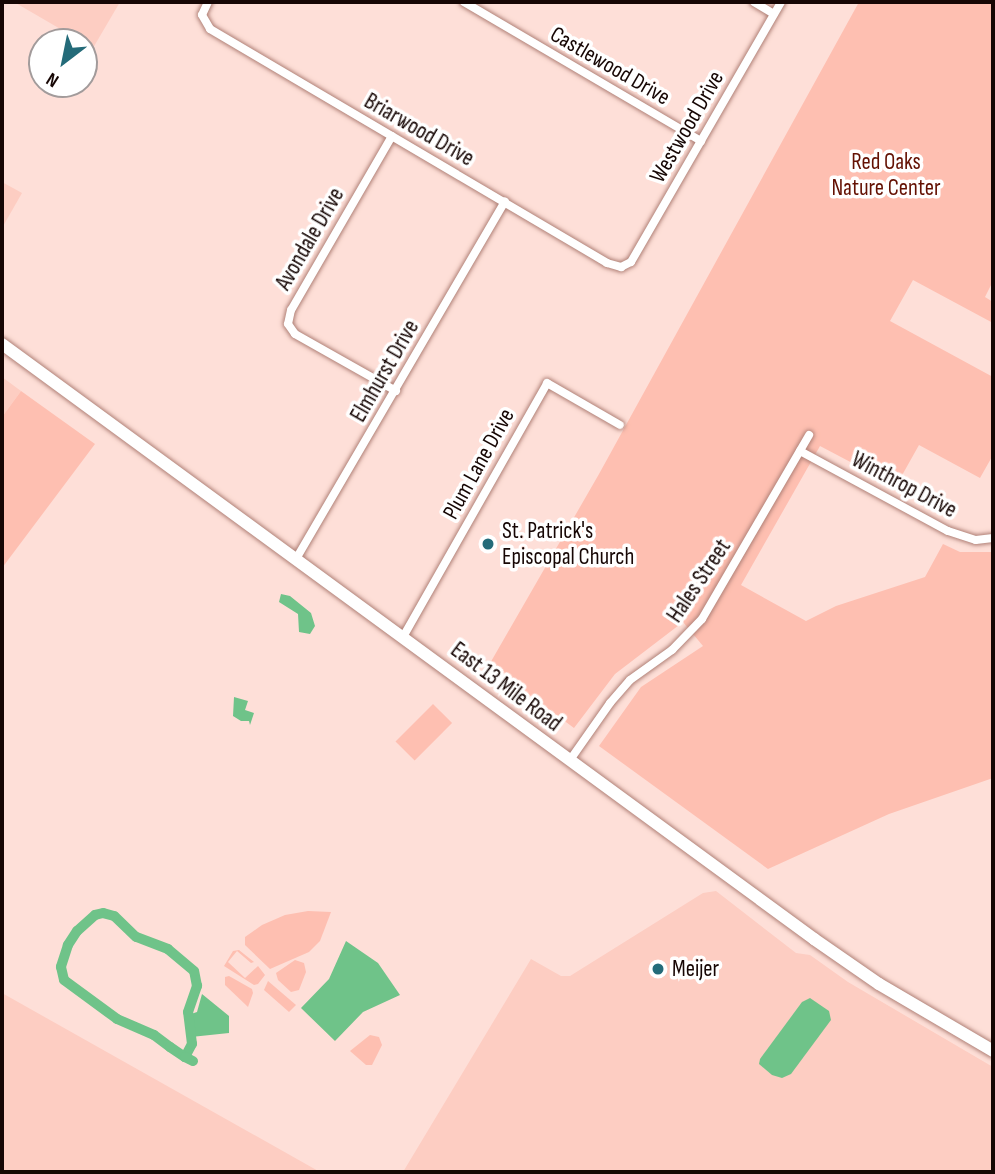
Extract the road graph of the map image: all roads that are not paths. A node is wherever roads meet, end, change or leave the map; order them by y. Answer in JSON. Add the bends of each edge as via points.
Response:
{"nodes":[{"id":1,"x":208,"y":2,"type":"edge"},
{"id":2,"x":464,"y":2,"type":"edge"},
{"id":3,"x":754,"y":2,"type":"edge"},
{"id":4,"x":781,"y":2,"type":"edge"},
{"id":5,"x":774,"y":14,"type":"junction"},
{"id":6,"x":392,"y":136,"type":"junction"},
{"id":7,"x":701,"y":141,"type":"junction"},
{"id":8,"x":505,"y":202,"type":"junction"},
{"id":9,"x":621,"y":267,"type":"joint"},
{"id":10,"x":2,"y":344,"type":"edge"},
{"id":11,"x":396,"y":391,"type":"junction"},
{"id":12,"x":620,"y":425,"type":"dead end"},
{"id":13,"x":809,"y":435,"type":"dead end"},
{"id":14,"x":800,"y":450,"type":"junction"},
{"id":15,"x":993,"y":538,"type":"edge"},
{"id":16,"x":296,"y":559,"type":"junction"},
{"id":17,"x":404,"y":637,"type":"junction"},
{"id":18,"x":570,"y":760,"type":"junction"},
{"id":19,"x":993,"y":1051,"type":"edge"}],
"edges":[{"from":1,"to":6,"type":"street","name":"Briarwood Drive","via":[[203,20],[210,29]]},
{"from":2,"to":7,"type":"street","name":"Castlewood Drive"},
{"from":3,"to":5,"type":"street"},
{"from":4,"to":5,"type":"street","name":"Westwood Drive"},
{"from":5,"to":7,"type":"street","name":"Westwood Drive"},
{"from":6,"to":8,"type":"street","name":"Briarwood Drive"},
{"from":6,"to":11,"type":"street","name":"Avondale Drive","via":[[291,310],[288,324],[295,334]]},
{"from":7,"to":9,"type":"street","name":"Westwood Drive","via":[[631,262]]},
{"from":8,"to":9,"type":"street","name":"Briarwood Drive"},
{"from":8,"to":11,"type":"street","name":"Elmhurst Drive"},
{"from":10,"to":16,"type":"main road","name":"East 13 Mile Road"},
{"from":11,"to":16,"type":"street","name":"Elmhurst Drive"},
{"from":12,"to":17,"type":"street","name":"Plum Lane Drive","via":[[547,383]]},
{"from":13,"to":14,"type":"street","name":"Hales Street"},
{"from":14,"to":15,"type":"street","name":"Winthrop Drive","via":[[960,536]]},
{"from":14,"to":18,"type":"street","name":"Hales Street","via":[[702,619],[686,638],[630,680]]},
{"from":16,"to":17,"type":"main road","name":"East 13 Mile Road"},
{"from":17,"to":18,"type":"main road","name":"East 13 Mile Road"},
{"from":18,"to":19,"type":"main road","name":"East 13 Mile Road","via":[[860,971]]}]}
